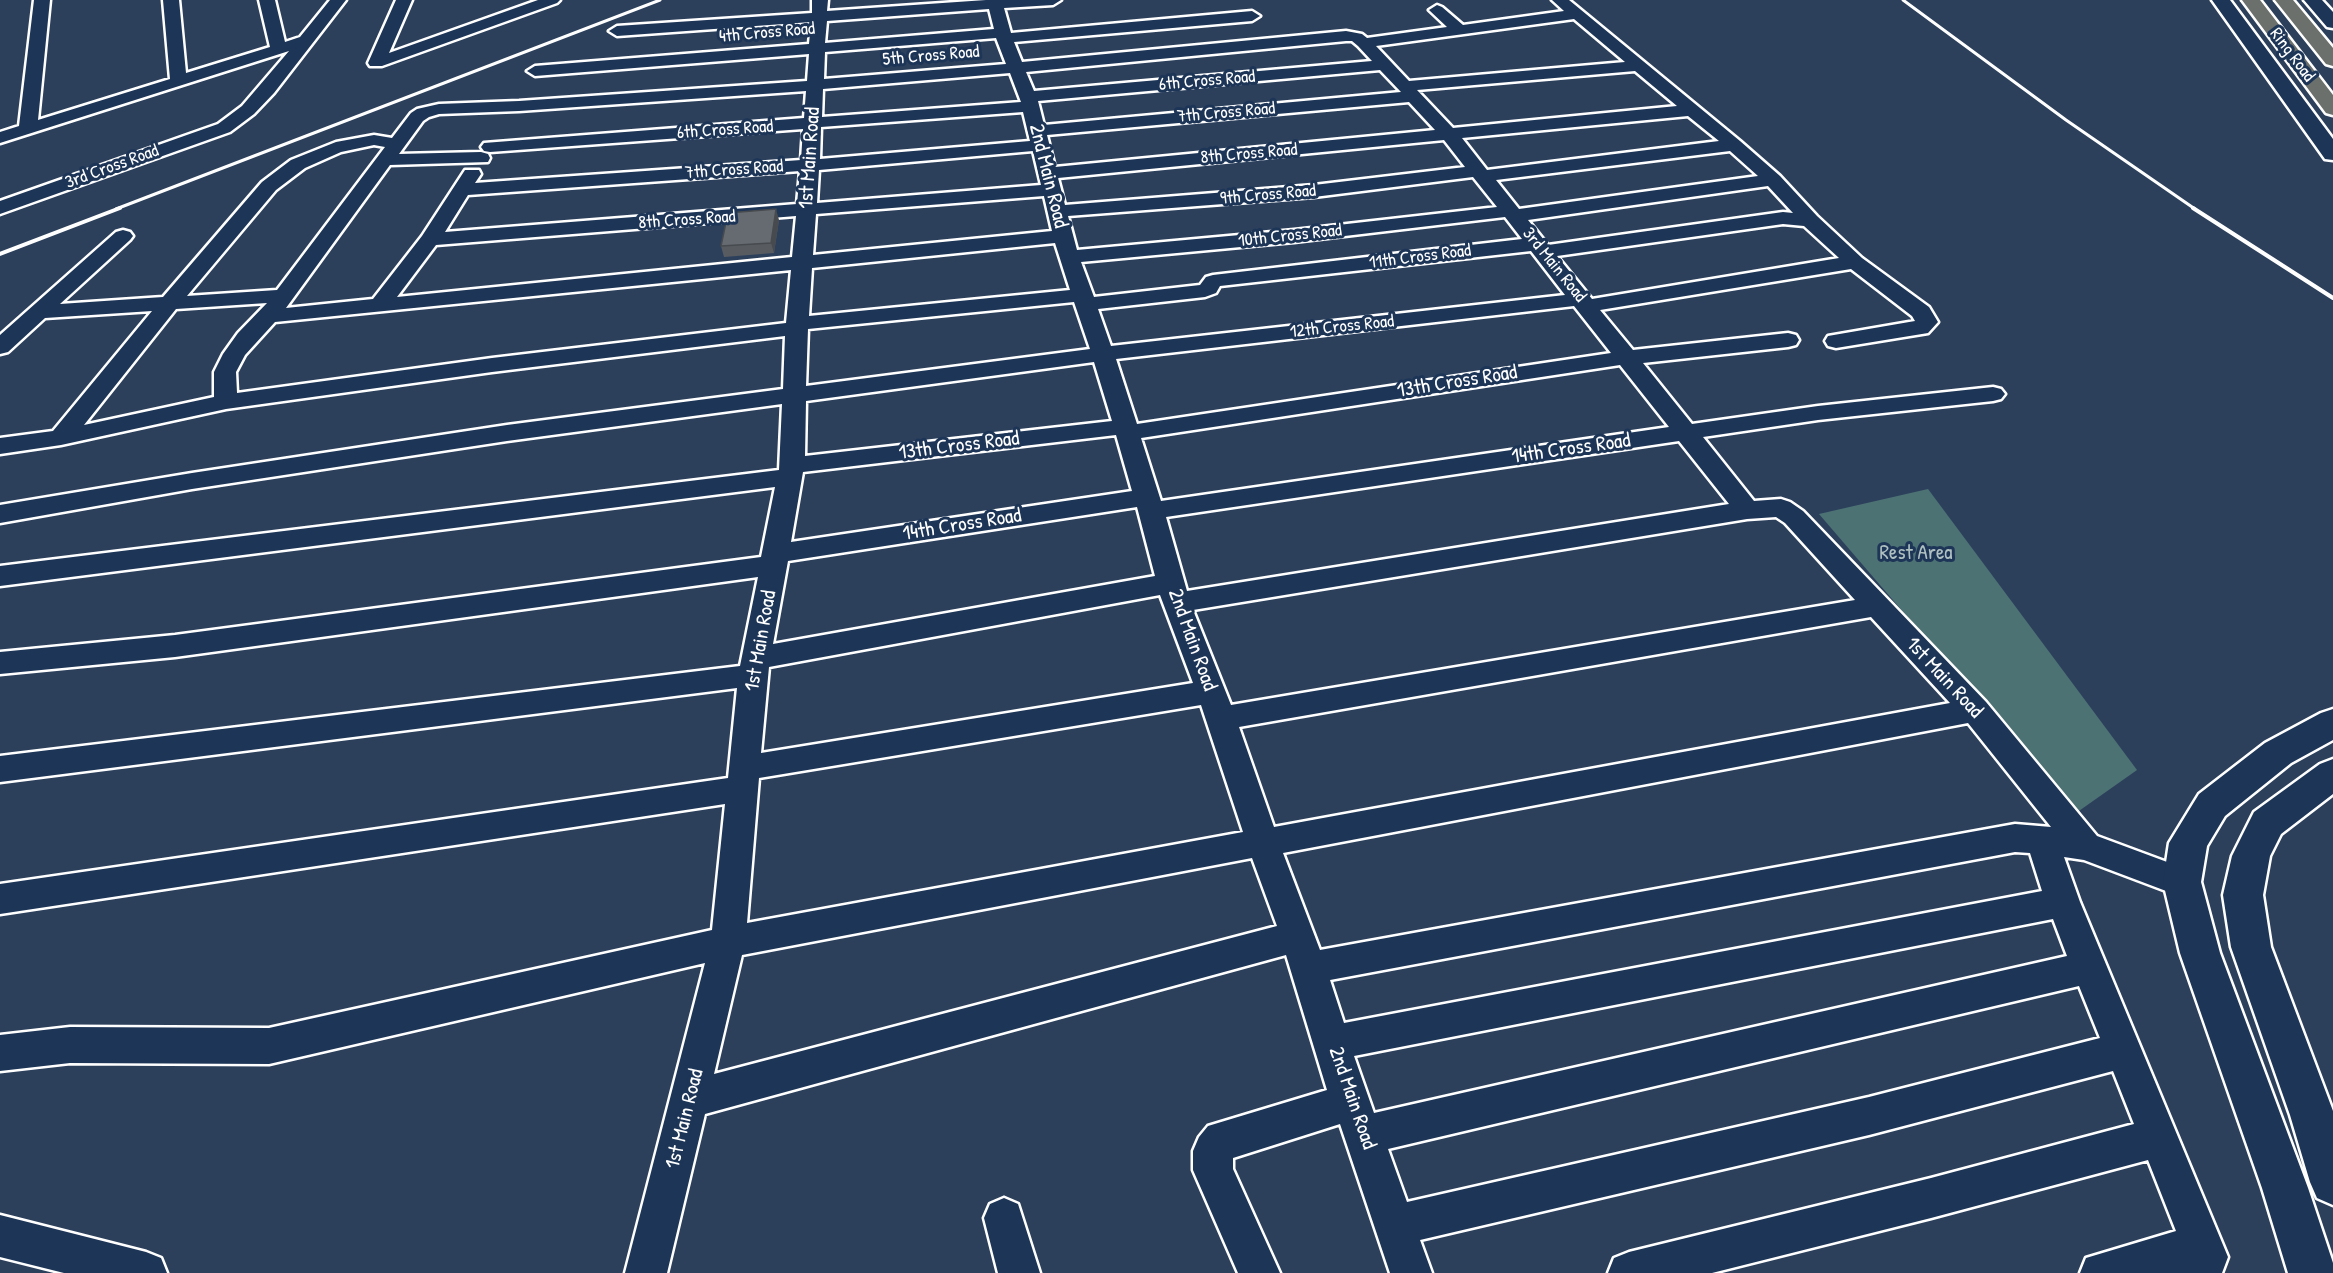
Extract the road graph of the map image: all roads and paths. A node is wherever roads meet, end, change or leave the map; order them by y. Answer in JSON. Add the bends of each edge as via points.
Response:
{"nodes":[{"id":1,"x":42,"y":0,"type":"edge"},
{"id":2,"x":171,"y":0,"type":"edge"},
{"id":3,"x":267,"y":0,"type":"edge"},
{"id":4,"x":338,"y":0,"type":"edge"},
{"id":5,"x":404,"y":0,"type":"edge"},
{"id":6,"x":552,"y":0,"type":"edge"},
{"id":7,"x":1053,"y":0,"type":"edge"},
{"id":8,"x":1560,"y":0,"type":"edge"},
{"id":9,"x":2221,"y":0,"type":"edge"},
{"id":10,"x":2251,"y":0,"type":"edge"},
{"id":11,"x":2284,"y":0,"type":"edge"},
{"id":12,"x":2313,"y":0,"type":"edge"},
{"id":13,"x":996,"y":3,"type":"edge"},
{"id":14,"x":1216,"y":6,"type":"dead end"},
{"id":15,"x":819,"y":8,"type":"edge"},
{"id":16,"x":1437,"y":10,"type":"dead end"},
{"id":17,"x":1577,"y":14,"type":"junction"},
{"id":18,"x":1252,"y":16,"type":"dead end"},
{"id":19,"x":1230,"y":18,"type":"junction"},
{"id":20,"x":2333,"y":23,"type":"edge"},
{"id":21,"x":1460,"y":30,"type":"junction"},
{"id":22,"x":617,"y":31,"type":"dead end"},
{"id":23,"x":1003,"y":36,"type":"junction"},
{"id":24,"x":1355,"y":39,"type":"junction"},
{"id":25,"x":305,"y":41,"type":"junction"},
{"id":26,"x":278,"y":48,"type":"junction"},
{"id":27,"x":816,"y":49,"type":"junction"},
{"id":28,"x":2333,"y":60,"type":"edge"},
{"id":29,"x":1385,"y":65,"type":"junction"},
{"id":30,"x":1638,"y":66,"type":"junction"},
{"id":31,"x":1016,"y":68,"type":"junction"},
{"id":32,"x":535,"y":71,"type":"dead end"},
{"id":33,"x":178,"y":80,"type":"junction"},
{"id":34,"x":816,"y":85,"type":"junction"},
{"id":35,"x":1411,"y":91,"type":"junction"},
{"id":36,"x":519,"y":106,"type":"junction"},
{"id":37,"x":2333,"y":109,"type":"edge"},
{"id":38,"x":1691,"y":110,"type":"junction"},
{"id":39,"x":1034,"y":120,"type":"junction"},
{"id":40,"x":812,"y":124,"type":"junction"},
{"id":41,"x":28,"y":128,"type":"junction"},
{"id":42,"x":1450,"y":135,"type":"junction"},
{"id":43,"x":0,"y":138,"type":"edge"},
{"id":44,"x":1734,"y":145,"type":"junction"},
{"id":45,"x":391,"y":152,"type":"junction"},
{"id":46,"x":486,"y":153,"type":"junction"},
{"id":47,"x":2333,"y":154,"type":"edge"},
{"id":48,"x":810,"y":164,"type":"junction"},
{"id":49,"x":1479,"y":174,"type":"junction"},
{"id":50,"x":1773,"y":180,"type":"junction"},
{"id":51,"x":463,"y":190,"type":"junction"},
{"id":52,"x":0,"y":208,"type":"edge"},
{"id":53,"x":807,"y":211,"type":"junction"},
{"id":54,"x":1512,"y":213,"type":"junction"},
{"id":55,"x":1058,"y":214,"type":"junction"},
{"id":56,"x":1810,"y":220,"type":"junction"},
{"id":57,"x":123,"y":236,"type":"dead end"},
{"id":58,"x":430,"y":239,"type":"junction"},
{"id":59,"x":1538,"y":248,"type":"junction"},
{"id":60,"x":802,"y":261,"type":"junction"},
{"id":61,"x":1855,"y":262,"type":"junction"},
{"id":62,"x":284,"y":296,"type":"junction"},
{"id":63,"x":1083,"y":300,"type":"junction"},
{"id":64,"x":170,"y":303,"type":"junction"},
{"id":65,"x":1584,"y":303,"type":"junction"},
{"id":66,"x":380,"y":305,"type":"junction"},
{"id":67,"x":39,"y":312,"type":"junction"},
{"id":68,"x":269,"y":316,"type":"junction"},
{"id":69,"x":797,"y":326,"type":"junction"},
{"id":70,"x":1788,"y":340,"type":"dead end"},
{"id":71,"x":1836,"y":341,"type":"dead end"},
{"id":72,"x":3,"y":342,"type":"edge"},
{"id":73,"x":1103,"y":354,"type":"junction"},
{"id":74,"x":1625,"y":358,"type":"junction"},
{"id":75,"x":794,"y":394,"type":"junction"},
{"id":76,"x":1993,"y":394,"type":"dead end"},
{"id":77,"x":226,"y":402,"type":"junction"},
{"id":78,"x":1126,"y":430,"type":"junction"},
{"id":79,"x":1686,"y":432,"type":"junction"},
{"id":80,"x":61,"y":437,"type":"junction"},
{"id":81,"x":0,"y":446,"type":"edge"},
{"id":82,"x":791,"y":471,"type":"junction"},
{"id":83,"x":1149,"y":504,"type":"junction"},
{"id":84,"x":1747,"y":510,"type":"junction"},
{"id":85,"x":0,"y":514,"type":"edge"},
{"id":86,"x":776,"y":559,"type":"junction"},
{"id":87,"x":0,"y":576,"type":"edge"},
{"id":88,"x":1174,"y":593,"type":"junction"},
{"id":89,"x":1877,"y":606,"type":"junction"},
{"id":90,"x":0,"y":663,"type":"edge"},
{"id":91,"x":755,"y":666,"type":"junction"},
{"id":92,"x":1216,"y":705,"type":"junction"},
{"id":93,"x":1975,"y":710,"type":"junction"},
{"id":94,"x":2333,"y":723,"type":"edge"},
{"id":95,"x":0,"y":769,"type":"edge"},
{"id":96,"x":2333,"y":774,"type":"edge"},
{"id":97,"x":745,"y":778,"type":"junction"},
{"id":98,"x":2042,"y":840,"type":"junction"},
{"id":99,"x":1263,"y":843,"type":"junction"},
{"id":100,"x":2085,"y":846,"type":"junction"},
{"id":101,"x":2182,"y":882,"type":"junction"},
{"id":102,"x":0,"y":899,"type":"edge"},
{"id":103,"x":2063,"y":902,"type":"junction"},
{"id":104,"x":729,"y":942,"type":"junction"},
{"id":105,"x":1302,"y":952,"type":"junction"},
{"id":106,"x":2090,"y":967,"type":"junction"},
{"id":107,"x":1333,"y":1043,"type":"junction"},
{"id":108,"x":2123,"y":1050,"type":"junction"},
{"id":109,"x":0,"y":1053,"type":"edge"},
{"id":110,"x":691,"y":1099,"type":"junction"},
{"id":111,"x":1357,"y":1118,"type":"junction"},
{"id":112,"x":2159,"y":1137,"type":"junction"},
{"id":113,"x":2333,"y":1182,"type":"edge"},
{"id":114,"x":1004,"y":1218,"type":"dead end"},
{"id":115,"x":1395,"y":1225,"type":"junction"},
{"id":116,"x":0,"y":1236,"type":"edge"},
{"id":117,"x":2201,"y":1259,"type":"edge"},
{"id":118,"x":146,"y":1273,"type":"edge"},
{"id":119,"x":646,"y":1273,"type":"edge"},
{"id":120,"x":1019,"y":1273,"type":"edge"},
{"id":121,"x":1259,"y":1273,"type":"edge"},
{"id":122,"x":1411,"y":1273,"type":"edge"},
{"id":123,"x":1629,"y":1273,"type":"edge"},
{"id":124,"x":2101,"y":1273,"type":"edge"},
{"id":125,"x":2312,"y":1273,"type":"edge"}],
"edges":[{"from":1,"to":41,"type":"street"},
{"from":2,"to":33,"type":"street"},
{"from":3,"to":26,"type":"street"},
{"from":4,"to":25,"type":"street","name":"3rd Cross Road"},
{"from":5,"to":6,"type":"street","via":[[376,63]]},
{"from":7,"to":13,"type":"street"},
{"from":8,"to":17,"type":"street"},
{"from":9,"to":47,"type":"street"},
{"from":10,"to":37,"type":"highway","name":"Ring Road"},
{"from":11,"to":28,"type":"highway","name":"Ring Road"},
{"from":12,"to":20,"type":"street"},
{"from":13,"to":15,"type":"street"},
{"from":13,"to":23,"type":"street","name":"2nd Main Road"},
{"from":14,"to":19,"type":"street"},
{"from":15,"to":22,"type":"street"},
{"from":15,"to":27,"type":"street","name":"1st Main Road"},
{"from":16,"to":21,"type":"street"},
{"from":17,"to":21,"type":"street","name":"5th Cross Road"},
{"from":17,"to":30,"type":"street"},
{"from":18,"to":19,"type":"street","name":"4th Cross Road"},
{"from":19,"to":23,"type":"street","name":"4th Cross Road"},
{"from":21,"to":24,"type":"street","name":"5th Cross Road"},
{"from":23,"to":27,"type":"street","name":"4th Cross Road"},
{"from":23,"to":31,"type":"street","name":"2nd Main Road"},
{"from":24,"to":29,"type":"street","name":"3rd Main Road"},
{"from":24,"to":31,"type":"street","name":"5th Cross Road"},
{"from":25,"to":26,"type":"street"},
{"from":25,"to":52,"type":"street","name":"3rd Cross Road","via":[[268,89],[224,128]]},
{"from":26,"to":33,"type":"street"},
{"from":27,"to":32,"type":"street","name":"4th Cross Road"},
{"from":27,"to":34,"type":"street","name":"1st Main Road"},
{"from":29,"to":35,"type":"street","name":"3rd Main Road"},
{"from":29,"to":39,"type":"street","name":"6th Cross Road"},
{"from":30,"to":35,"type":"street","name":"7th Cross Road"},
{"from":30,"to":38,"type":"street"},
{"from":31,"to":34,"type":"street","name":"5th Cross Road"},
{"from":31,"to":39,"type":"street","name":"2nd Main Road"},
{"from":33,"to":41,"type":"street"},
{"from":34,"to":36,"type":"street","name":"5th Cross Road"},
{"from":34,"to":40,"type":"street","name":"1st Main Road"},
{"from":35,"to":39,"type":"street","name":"7th Cross Road"},
{"from":35,"to":42,"type":"street","name":"3rd Main Road"},
{"from":36,"to":45,"type":"street","name":"5th Cross Road","via":[[423,113]]},
{"from":36,"to":46,"type":"street"},
{"from":38,"to":42,"type":"street","name":"8th Cross Road"},
{"from":38,"to":44,"type":"street"},
{"from":39,"to":40,"type":"street","name":"6th Cross Road"},
{"from":39,"to":48,"type":"street","name":"7th Cross Road","via":[[895,159]]},
{"from":39,"to":55,"type":"street","name":"2nd Main Road"},
{"from":40,"to":46,"type":"street","name":"6th Cross Road"},
{"from":40,"to":48,"type":"street","name":"1st Main Road"},
{"from":41,"to":43,"type":"street"},
{"from":42,"to":49,"type":"street","name":"3rd Main Road"},
{"from":42,"to":55,"type":"street","name":"8th Cross Road"},
{"from":44,"to":49,"type":"street","name":"9th Cross Road"},
{"from":44,"to":50,"type":"street"},
{"from":45,"to":46,"type":"street","name":"6th Cross Road"},
{"from":45,"to":62,"type":"street","name":"5th Cross Road"},
{"from":45,"to":64,"type":"street","name":"6th Cross Road","via":[[374,140],[355,142],[318,153],[298,164],[269,186]]},
{"from":46,"to":51,"type":"street"},
{"from":48,"to":51,"type":"street","name":"7th Cross Road"},
{"from":48,"to":53,"type":"street","name":"1st Main Road"},
{"from":49,"to":54,"type":"street","name":"3rd Main Road"},
{"from":49,"to":55,"type":"street","name":"9th Cross Road"},
{"from":50,"to":54,"type":"street","name":"10th Cross Road"},
{"from":50,"to":56,"type":"street"},
{"from":51,"to":58,"type":"street"},
{"from":53,"to":55,"type":"street","name":"8th Cross Road"},
{"from":53,"to":58,"type":"street","name":"8th Cross Road"},
{"from":53,"to":60,"type":"street","name":"1st Main Road"},
{"from":54,"to":55,"type":"street","name":"10th Cross Road","via":[[1294,236]]},
{"from":54,"to":59,"type":"street","name":"3rd Main Road"},
{"from":55,"to":60,"type":"street"},
{"from":55,"to":63,"type":"street","name":"2nd Main Road"},
{"from":56,"to":59,"type":"street","name":"11th Cross Road","via":[[1783,218]]},
{"from":56,"to":61,"type":"street"},
{"from":57,"to":67,"type":"street"},
{"from":58,"to":66,"type":"street"},
{"from":59,"to":63,"type":"street","name":"11th Cross Road","via":[[1213,281],[1205,291]]},
{"from":59,"to":65,"type":"street","name":"3rd Main Road"},
{"from":60,"to":66,"type":"street"},
{"from":60,"to":69,"type":"street","name":"1st Main Road"},
{"from":61,"to":65,"type":"street","name":"12th Cross Road"},
{"from":61,"to":71,"type":"street","via":[[1921,312],[1927,322],[1920,328]]},
{"from":62,"to":64,"type":"street"},
{"from":62,"to":68,"type":"street","name":"5th Cross Road"},
{"from":63,"to":69,"type":"street","name":"11th Cross Road"},
{"from":63,"to":73,"type":"street","name":"2nd Main Road"},
{"from":64,"to":67,"type":"street"},
{"from":64,"to":80,"type":"street","name":"6th Cross Road"},
{"from":65,"to":73,"type":"street","name":"12th Cross Road"},
{"from":65,"to":74,"type":"street","name":"3rd Main Road"},
{"from":66,"to":68,"type":"street"},
{"from":67,"to":72,"type":"street"},
{"from":68,"to":77,"type":"street","name":"5th Cross Road","via":[[246,338],[225,372]]},
{"from":69,"to":75,"type":"street","name":"1st Main Road"},
{"from":69,"to":77,"type":"street","name":"11th Cross Road"},
{"from":70,"to":74,"type":"street","name":"13th Cross Road"},
{"from":73,"to":75,"type":"street","name":"12th Cross Road"},
{"from":73,"to":78,"type":"street","name":"2nd Main Road"},
{"from":74,"to":78,"type":"street","name":"13th Cross Road"},
{"from":74,"to":79,"type":"street","name":"3rd Main Road"},
{"from":75,"to":82,"type":"street","name":"1st Main Road"},
{"from":75,"to":85,"type":"street","name":"12th Cross Road","via":[[507,433]]},
{"from":76,"to":79,"type":"street","name":"14th Cross Road"},
{"from":77,"to":80,"type":"street","name":"11th Cross Road"},
{"from":78,"to":82,"type":"street","name":"13th Cross Road"},
{"from":78,"to":83,"type":"street","name":"2nd Main Road"},
{"from":79,"to":83,"type":"street","name":"14th Cross Road"},
{"from":79,"to":84,"type":"street","name":"3rd Main Road"},
{"from":80,"to":81,"type":"street","name":"11th Cross Road"},
{"from":82,"to":86,"type":"street","name":"1st Main Road"},
{"from":82,"to":87,"type":"street","name":"13th Cross Road"},
{"from":83,"to":86,"type":"street","name":"14th Cross Road"},
{"from":83,"to":88,"type":"street","name":"2nd Main Road"},
{"from":84,"to":88,"type":"street"},
{"from":84,"to":89,"type":"street","name":"1st Main Road","via":[[1781,508],[1794,517]]},
{"from":86,"to":90,"type":"street","name":"14th Cross Road","via":[[175,646]]},
{"from":86,"to":91,"type":"street","name":"1st Main Road"},
{"from":88,"to":91,"type":"street"},
{"from":88,"to":92,"type":"street","name":"2nd Main Road"},
{"from":89,"to":92,"type":"street"},
{"from":89,"to":93,"type":"street","name":"1st Main Road"},
{"from":91,"to":95,"type":"street"},
{"from":91,"to":97,"type":"street","name":"1st Main Road"},
{"from":92,"to":97,"type":"street"},
{"from":92,"to":99,"type":"street","name":"2nd Main Road"},
{"from":93,"to":99,"type":"street"},
{"from":93,"to":100,"type":"street","name":"1st Main Road"},
{"from":94,"to":101,"type":"street","via":[[2278,753],[2212,805],[2188,843]]},
{"from":96,"to":113,"type":"street","via":[[2267,823],[2251,856],[2243,895],[2251,948]]},
{"from":97,"to":102,"type":"street"},
{"from":97,"to":104,"type":"street","name":"1st Main Road"},
{"from":98,"to":100,"type":"street"},
{"from":98,"to":103,"type":"street"},
{"from":98,"to":105,"type":"street","via":[[2015,838]]},
{"from":99,"to":104,"type":"street"},
{"from":99,"to":105,"type":"street","name":"2nd Main Road"},
{"from":100,"to":101,"type":"street"},
{"from":101,"to":125,"type":"street","via":[[2200,953]]},
{"from":103,"to":106,"type":"street"},
{"from":103,"to":107,"type":"street"},
{"from":104,"to":109,"type":"street","via":[[269,1046],[70,1045]]},
{"from":104,"to":110,"type":"street","name":"1st Main Road"},
{"from":105,"to":107,"type":"street","name":"2nd Main Road"},
{"from":105,"to":110,"type":"street"},
{"from":106,"to":108,"type":"street"},
{"from":106,"to":111,"type":"street"},
{"from":107,"to":111,"type":"street","name":"2nd Main Road"},
{"from":108,"to":112,"type":"street"},
{"from":108,"to":115,"type":"street","via":[[1869,1116]]},
{"from":110,"to":119,"type":"street","name":"1st Main Road"},
{"from":111,"to":115,"type":"street","name":"2nd Main Road"},
{"from":111,"to":121,"type":"street","via":[[1222,1140],[1213,1151],[1213,1170]]},
{"from":112,"to":117,"type":"street"},
{"from":112,"to":123,"type":"street"},
{"from":114,"to":120,"type":"street"},
{"from":115,"to":122,"type":"street","name":"2nd Main Road"},
{"from":116,"to":118,"type":"street"},
{"from":117,"to":124,"type":"street"}]}
